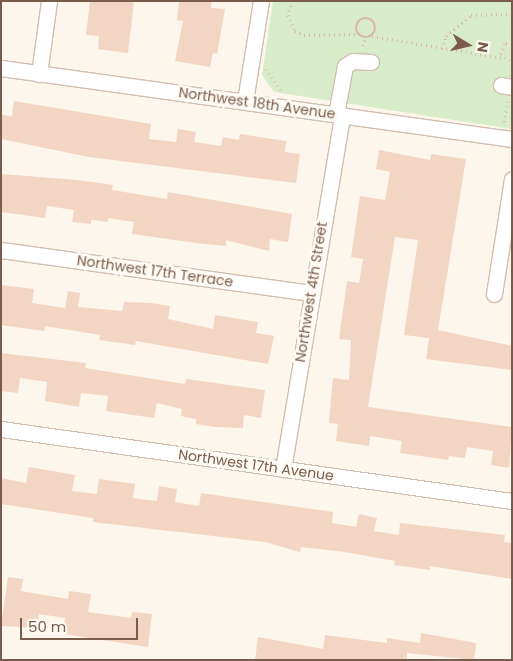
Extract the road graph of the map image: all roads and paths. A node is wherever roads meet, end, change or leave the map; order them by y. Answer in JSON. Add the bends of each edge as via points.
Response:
{"nodes":[{"id":1,"x":49,"y":1,"type":"edge"},
{"id":2,"x":261,"y":1,"type":"edge"},
{"id":3,"x":293,"y":1,"type":"edge"},
{"id":4,"x":512,"y":14,"type":"edge"},
{"id":5,"x":512,"y":18,"type":"edge"},
{"id":6,"x":358,"y":34,"type":"junction"},
{"id":7,"x":372,"y":36,"type":"junction"},
{"id":8,"x":512,"y":42,"type":"edge"},
{"id":9,"x":442,"y":49,"type":"junction"},
{"id":10,"x":503,"y":58,"type":"junction"},
{"id":11,"x":268,"y":62,"type":"dead end"},
{"id":12,"x":371,"y":62,"type":"dead end"},
{"id":13,"x":512,"y":62,"type":"edge"},
{"id":14,"x":1,"y":68,"type":"edge"},
{"id":15,"x":39,"y":74,"type":"junction"},
{"id":16,"x":292,"y":92,"type":"dead end"},
{"id":17,"x":246,"y":100,"type":"junction"},
{"id":18,"x":339,"y":115,"type":"junction"},
{"id":19,"x":494,"y":121,"type":"dead end"},
{"id":20,"x":512,"y":124,"type":"edge"},
{"id":21,"x":512,"y":139,"type":"edge"},
{"id":22,"x":512,"y":180,"type":"edge"},
{"id":23,"x":1,"y":250,"type":"edge"},
{"id":24,"x":309,"y":293,"type":"junction"},
{"id":25,"x":494,"y":294,"type":"dead end"},
{"id":26,"x":1,"y":429,"type":"edge"},
{"id":27,"x":283,"y":469,"type":"junction"},
{"id":28,"x":512,"y":501,"type":"edge"}],
"edges":[{"from":1,"to":15,"type":"street"},
{"from":2,"to":17,"type":"street"},
{"from":3,"to":6,"type":"path","via":[[288,15],[295,31],[304,35]]},
{"from":4,"to":5,"type":"path"},
{"from":4,"to":9,"type":"path","via":[[471,14],[446,36]]},
{"from":6,"to":7,"type":"path"},
{"from":6,"to":7,"type":"path","via":[[358,23],[367,18],[375,25]]},
{"from":7,"to":9,"type":"path"},
{"from":8,"to":10,"type":"path","via":[[503,47]]},
{"from":9,"to":10,"type":"path"},
{"from":10,"to":13,"type":"path"},
{"from":11,"to":16,"type":"path","via":[[266,70],[282,90]]},
{"from":12,"to":18,"type":"street","name":"Northwest 4th Street","via":[[353,61],[345,66]]},
{"from":14,"to":15,"type":"street","name":"Northwest 18th Avenue"},
{"from":15,"to":17,"type":"street","name":"Northwest 18th Avenue"},
{"from":17,"to":18,"type":"street","name":"Northwest 18th Avenue"},
{"from":18,"to":21,"type":"street","name":"Northwest 18th Avenue"},
{"from":18,"to":24,"type":"street","name":"Northwest 4th Street"},
{"from":19,"to":20,"type":"path"},
{"from":22,"to":25,"type":"street"},
{"from":23,"to":24,"type":"street","name":"Northwest 17th Terrace"},
{"from":24,"to":27,"type":"street","name":"Northwest 4th Street"},
{"from":26,"to":27,"type":"street","name":"Northwest 17th Avenue"},
{"from":27,"to":28,"type":"street","name":"Northwest 17th Avenue"}]}
